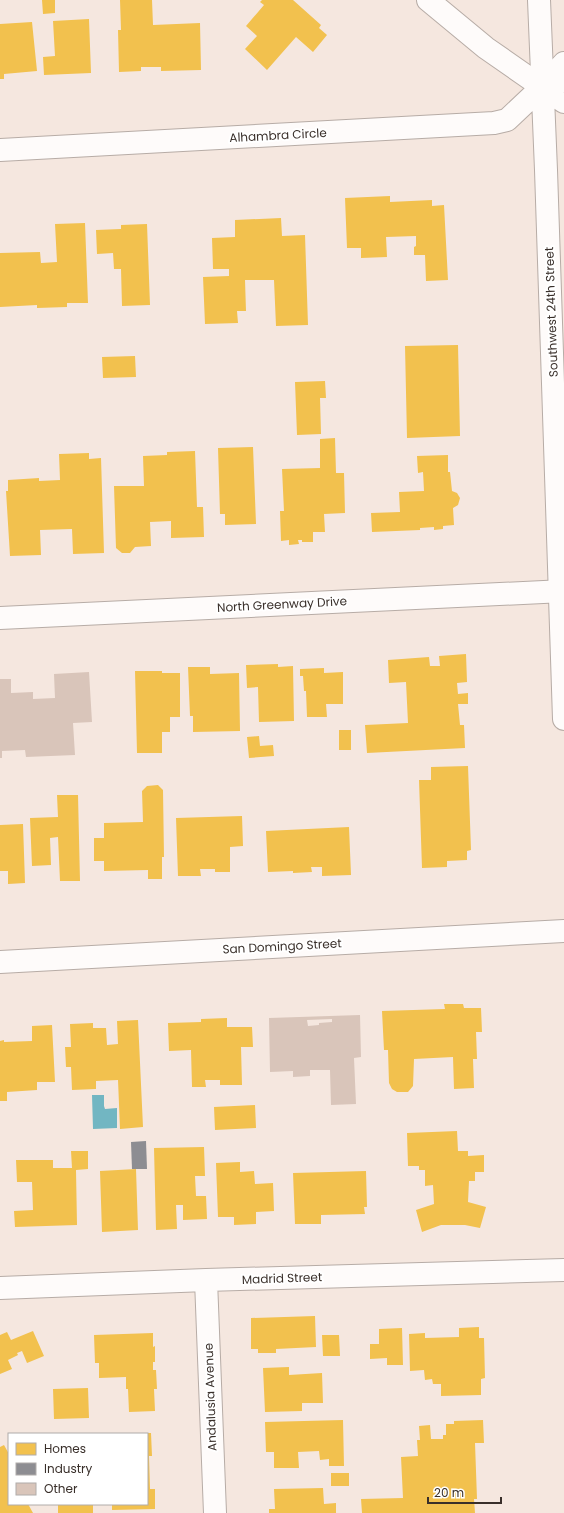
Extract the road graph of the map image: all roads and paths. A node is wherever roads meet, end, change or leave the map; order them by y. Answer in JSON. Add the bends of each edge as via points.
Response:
{"nodes":[{"id":1,"x":428,"y":0,"type":"edge"},
{"id":2,"x":540,"y":0,"type":"edge"},
{"id":3,"x":564,"y":63,"type":"edge"},
{"id":4,"x":564,"y":81,"type":"edge"},
{"id":5,"x":542,"y":87,"type":"junction"},
{"id":6,"x":564,"y":102,"type":"edge"},
{"id":7,"x":0,"y":150,"type":"edge"},
{"id":8,"x":562,"y":591,"type":"edge"},
{"id":9,"x":0,"y":618,"type":"edge"},
{"id":10,"x":564,"y":719,"type":"edge"},
{"id":11,"x":564,"y":931,"type":"edge"},
{"id":12,"x":0,"y":962,"type":"edge"},
{"id":13,"x":564,"y":1270,"type":"edge"},
{"id":14,"x":206,"y":1280,"type":"junction"},
{"id":15,"x":0,"y":1288,"type":"edge"},
{"id":16,"x":214,"y":1513,"type":"edge"}],
"edges":[{"from":1,"to":5,"type":"street","via":[[486,48]]},
{"from":2,"to":5,"type":"street","name":"Southwest 24th Street"},
{"from":3,"to":5,"type":"street"},
{"from":4,"to":5,"type":"street","name":"Alhambra Circle"},
{"from":5,"to":6,"type":"street"},
{"from":5,"to":7,"type":"street","name":"Alhambra Circle","via":[[507,120],[494,123]]},
{"from":5,"to":8,"type":"street","name":"Southwest 24th Street"},
{"from":8,"to":9,"type":"street","name":"North Greenway Drive"},
{"from":8,"to":10,"type":"street","name":"Southwest 24th Street"},
{"from":11,"to":12,"type":"street","name":"San Domingo Street"},
{"from":13,"to":14,"type":"street","name":"Madrid Street"},
{"from":14,"to":15,"type":"street","name":"Madrid Street"},
{"from":14,"to":16,"type":"street","name":"Andalusia Avenue"}]}
